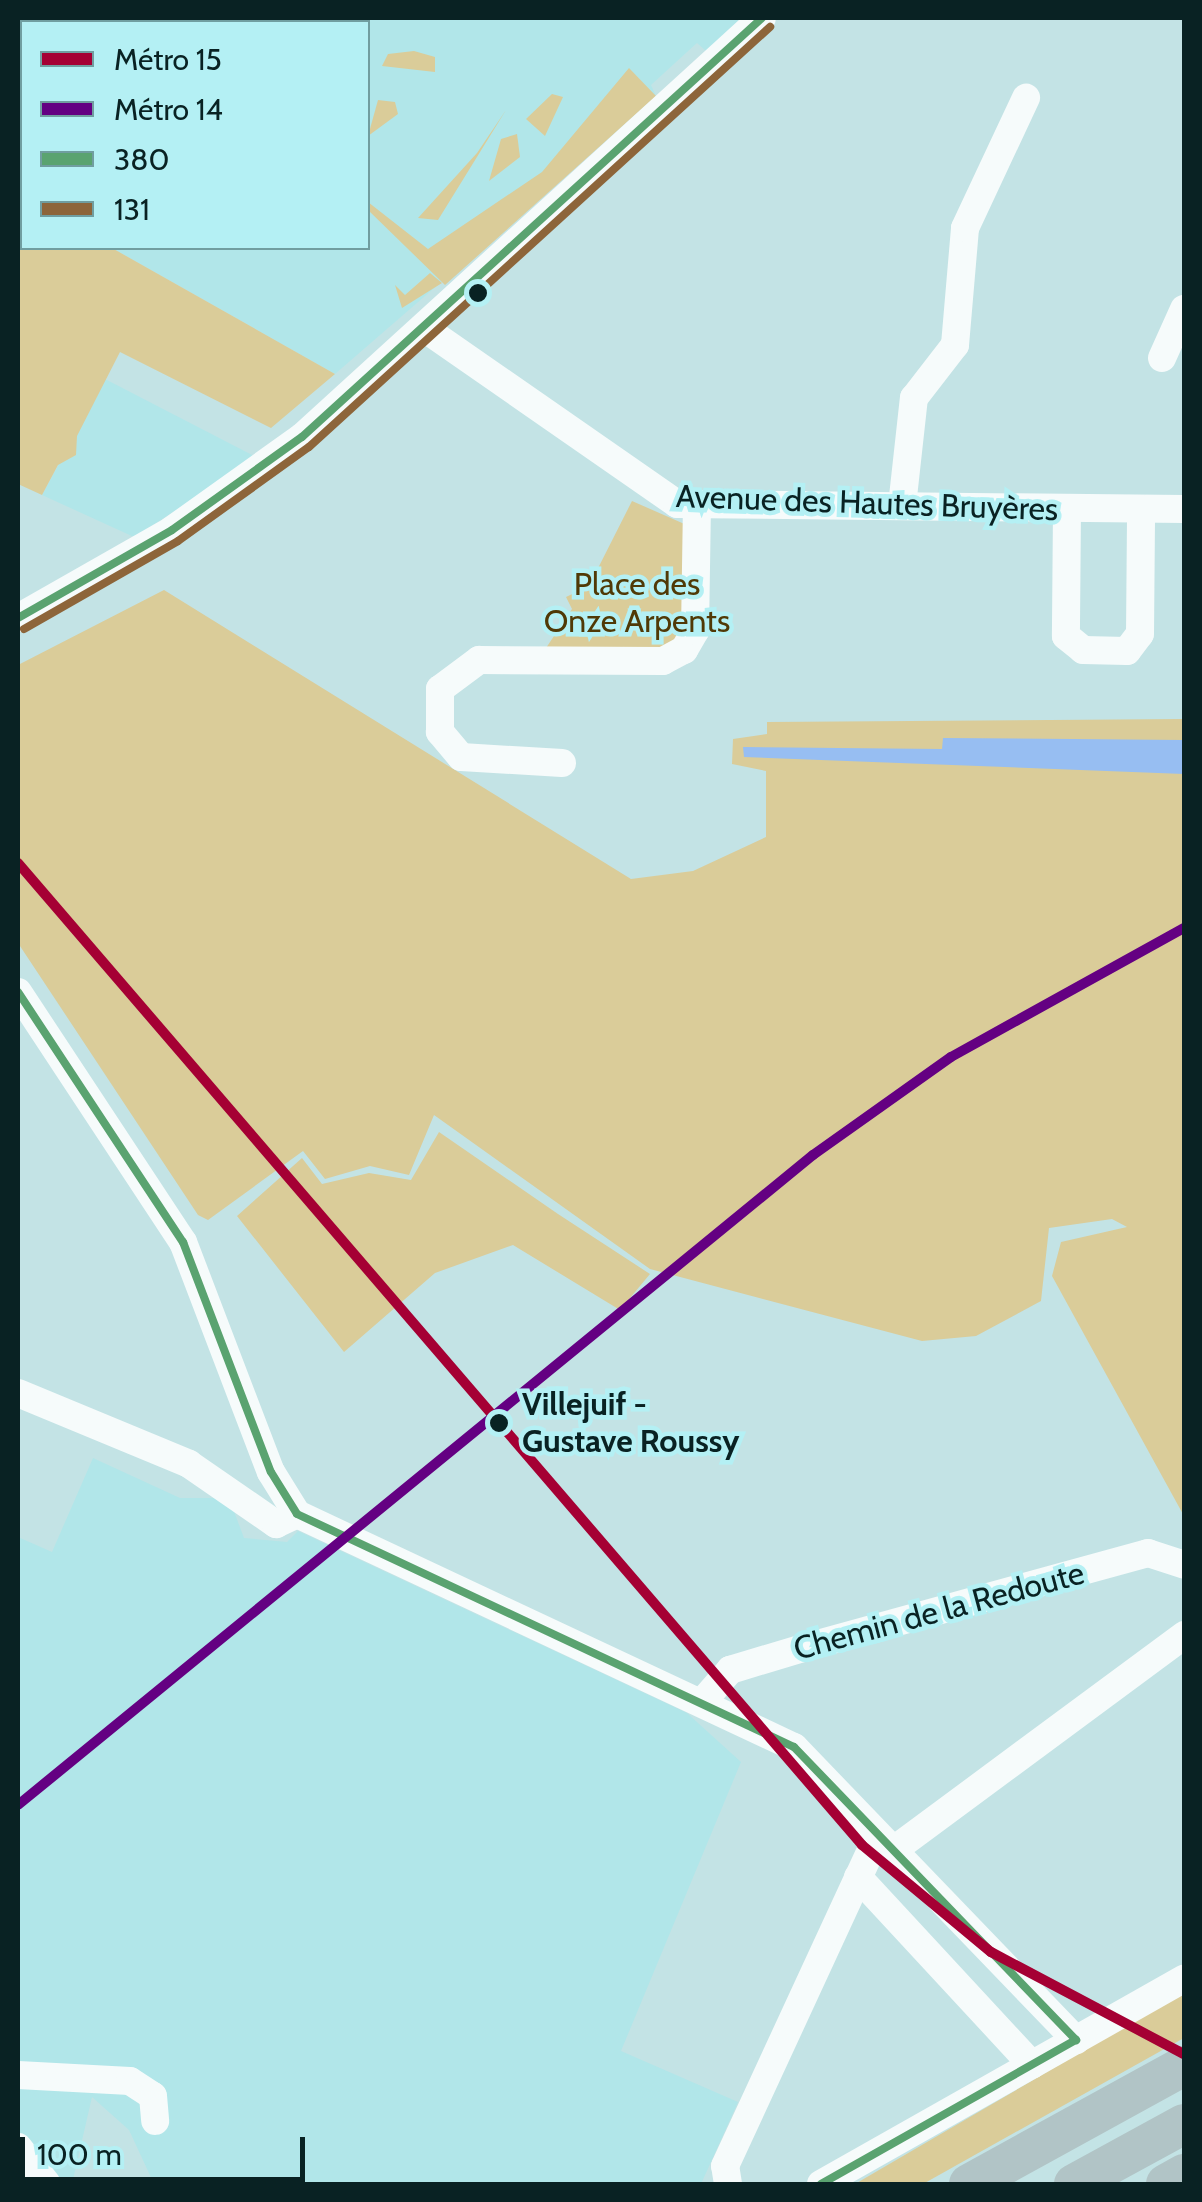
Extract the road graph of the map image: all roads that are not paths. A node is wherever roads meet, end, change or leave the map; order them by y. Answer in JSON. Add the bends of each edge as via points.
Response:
{"nodes":[{"id":1,"x":762,"y":18,"type":"edge"},
{"id":2,"x":1026,"y":98,"type":"dead end"},
{"id":3,"x":1184,"y":309,"type":"edge"},
{"id":4,"x":424,"y":328,"type":"junction"},
{"id":5,"x":1162,"y":358,"type":"dead end"},
{"id":6,"x":697,"y":505,"type":"junction"},
{"id":7,"x":902,"y":506,"type":"junction"},
{"id":8,"x":1067,"y":509,"type":"junction"},
{"id":9,"x":1184,"y":509,"type":"edge"},
{"id":10,"x":1141,"y":510,"type":"junction"},
{"id":11,"x":18,"y":618,"type":"edge"},
{"id":12,"x":562,"y":763,"type":"dead end"},
{"id":13,"x":18,"y":992,"type":"edge"},
{"id":14,"x":18,"y":1393,"type":"edge"},
{"id":15,"x":297,"y":1514,"type":"junction"},
{"id":16,"x":1184,"y":1564,"type":"edge"},
{"id":17,"x":1184,"y":1635,"type":"edge"},
{"id":18,"x":704,"y":1700,"type":"junction"},
{"id":19,"x":884,"y":1844,"type":"junction"},
{"id":20,"x":858,"y":1877,"type":"junction"},
{"id":21,"x":1184,"y":1980,"type":"edge"},
{"id":22,"x":1076,"y":2040,"type":"junction"},
{"id":23,"x":1032,"y":2065,"type":"junction"},
{"id":24,"x":1184,"y":2066,"type":"edge"},
{"id":25,"x":18,"y":2075,"type":"edge"},
{"id":26,"x":155,"y":2121,"type":"dead end"},
{"id":27,"x":1184,"y":2124,"type":"edge"},
{"id":28,"x":18,"y":2147,"type":"edge"},
{"id":29,"x":1184,"y":2174,"type":"edge"},
{"id":30,"x":46,"y":2184,"type":"edge"},
{"id":31,"x":728,"y":2184,"type":"edge"},
{"id":32,"x":820,"y":2184,"type":"edge"},
{"id":33,"x":969,"y":2184,"type":"edge"},
{"id":34,"x":1074,"y":2184,"type":"edge"},
{"id":35,"x":1166,"y":2184,"type":"edge"}],
"edges":[{"from":1,"to":4,"type":"street"},
{"from":2,"to":7,"type":"street","via":[[965,228],[955,345],[914,398]]},
{"from":3,"to":5,"type":"street"},
{"from":4,"to":6,"type":"street","name":"Avenue des Hautes Bruyères","via":[[662,498]]},
{"from":4,"to":11,"type":"street","via":[[255,473]]},
{"from":6,"to":7,"type":"street","name":"Avenue des Hautes Bruyères"},
{"from":6,"to":12,"type":"street","via":[[695,631],[684,650],[662,661],[480,660],[440,689],[436,719],[448,746],[478,764]]},
{"from":7,"to":8,"type":"street","name":"Avenue des Hautes Bruyères"},
{"from":8,"to":10,"type":"street","name":"Avenue des Hautes Bruyères"},
{"from":8,"to":10,"type":"street","via":[[1066,636],[1083,650],[1127,651],[1140,634]]},
{"from":9,"to":10,"type":"street","name":"Avenue des Hautes Bruyères"},
{"from":13,"to":15,"type":"street","via":[[182,1242],[271,1472]]},
{"from":14,"to":15,"type":"street","via":[[189,1464],[276,1524]]},
{"from":15,"to":18,"type":"street"},
{"from":16,"to":18,"type":"street","name":"Chemin de la Redoute","via":[[1148,1553],[803,1648],[730,1670]]},
{"from":17,"to":19,"type":"street"},
{"from":18,"to":19,"type":"street","via":[[794,1748]]},
{"from":19,"to":20,"type":"street"},
{"from":19,"to":22,"type":"street"},
{"from":20,"to":23,"type":"street"},
{"from":20,"to":31,"type":"street","via":[[725,2166]]},
{"from":21,"to":22,"type":"street"},
{"from":22,"to":23,"type":"street"},
{"from":23,"to":32,"type":"street"},
{"from":24,"to":33,"type":"highway"},
{"from":25,"to":26,"type":"street","via":[[130,2080],[153,2096]]},
{"from":27,"to":34,"type":"highway"},
{"from":28,"to":30,"type":"street"},
{"from":29,"to":35,"type":"highway"}]}
